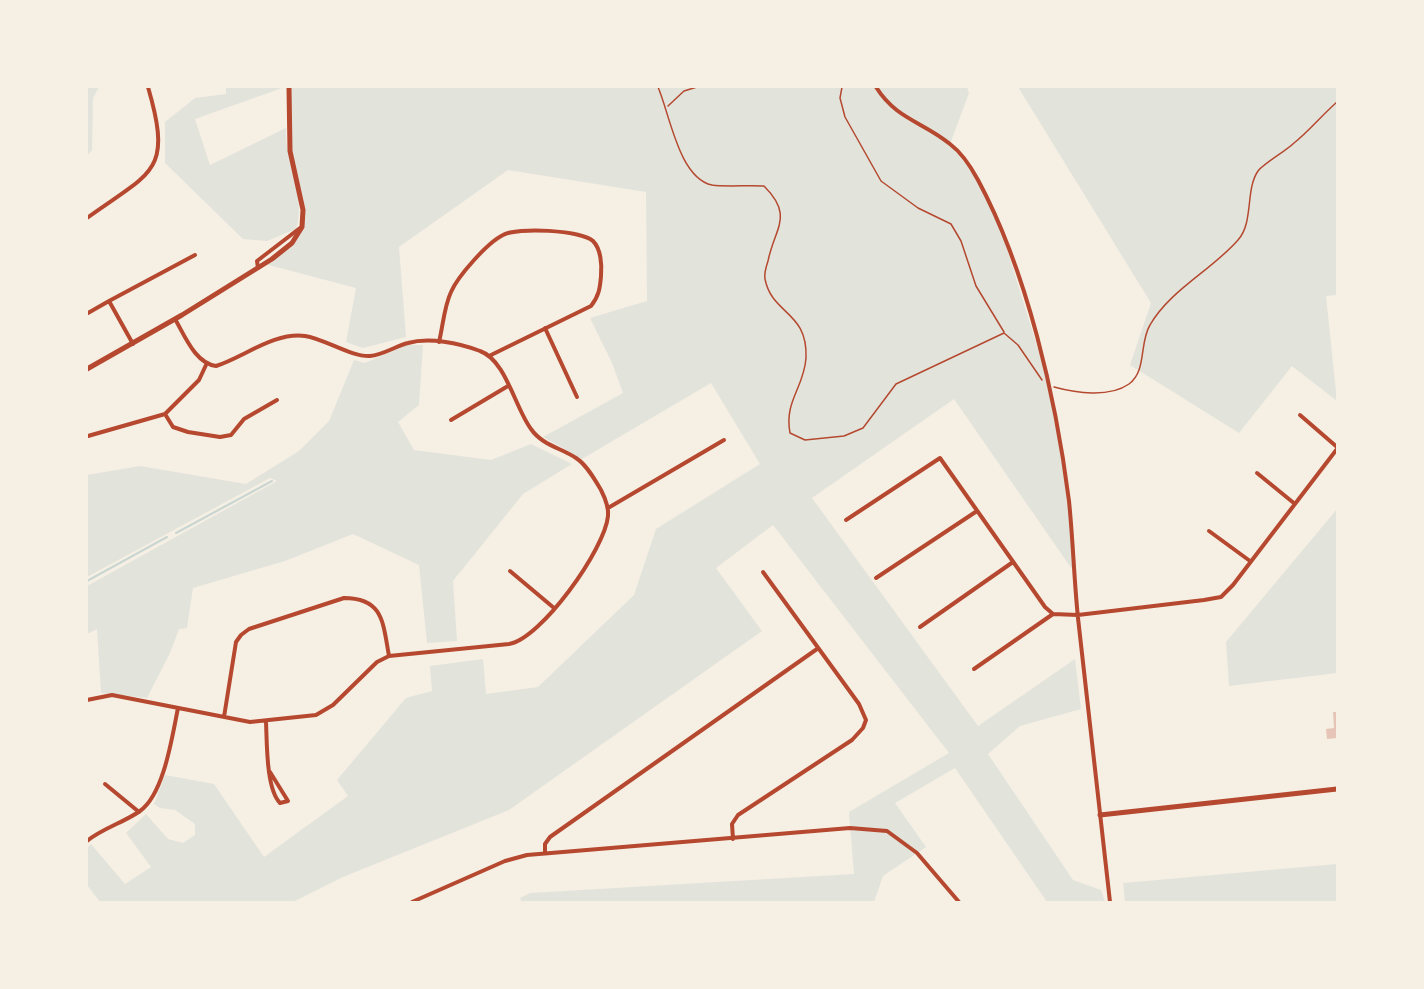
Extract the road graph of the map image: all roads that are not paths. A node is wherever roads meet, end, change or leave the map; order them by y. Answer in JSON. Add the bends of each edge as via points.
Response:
{"nodes":[{"id":1,"x":148,"y":87,"type":"edge"},
{"id":2,"x":289,"y":87,"type":"edge"},
{"id":3,"x":876,"y":87,"type":"edge"},
{"id":4,"x":87,"y":218,"type":"edge"},
{"id":5,"x":302,"y":227,"type":"junction"},
{"id":6,"x":195,"y":255,"type":"dead end"},
{"id":7,"x":258,"y":268,"type":"junction"},
{"id":8,"x":109,"y":301,"type":"junction"},
{"id":9,"x":88,"y":313,"type":"edge"},
{"id":10,"x":175,"y":319,"type":"junction"},
{"id":11,"x":545,"y":328,"type":"junction"},
{"id":12,"x":439,"y":342,"type":"junction"},
{"id":13,"x":134,"y":344,"type":"junction"},
{"id":14,"x":489,"y":356,"type":"junction"},
{"id":15,"x":206,"y":364,"type":"junction"},
{"id":16,"x":87,"y":369,"type":"edge"},
{"id":17,"x":508,"y":386,"type":"junction"},
{"id":18,"x":577,"y":398,"type":"dead end"},
{"id":19,"x":277,"y":400,"type":"dead end"},
{"id":20,"x":165,"y":414,"type":"junction"},
{"id":21,"x":1300,"y":415,"type":"dead end"},
{"id":22,"x":451,"y":420,"type":"dead end"},
{"id":23,"x":88,"y":436,"type":"edge"},
{"id":24,"x":724,"y":440,"type":"dead end"},
{"id":25,"x":1337,"y":448,"type":"edge"},
{"id":26,"x":1257,"y":473,"type":"dead end"},
{"id":27,"x":1295,"y":504,"type":"junction"},
{"id":28,"x":608,"y":508,"type":"junction"},
{"id":29,"x":977,"y":511,"type":"junction"},
{"id":30,"x":846,"y":520,"type":"dead end"},
{"id":31,"x":1209,"y":531,"type":"dead end"},
{"id":32,"x":1250,"y":561,"type":"junction"},
{"id":33,"x":1013,"y":562,"type":"junction"},
{"id":34,"x":510,"y":571,"type":"dead end"},
{"id":35,"x":763,"y":572,"type":"dead end"},
{"id":36,"x":876,"y":578,"type":"dead end"},
{"id":37,"x":554,"y":608,"type":"junction"},
{"id":38,"x":1053,"y":614,"type":"junction"},
{"id":39,"x":1078,"y":615,"type":"junction"},
{"id":40,"x":920,"y":627,"type":"dead end"},
{"id":41,"x":817,"y":649,"type":"junction"},
{"id":42,"x":389,"y":656,"type":"junction"},
{"id":43,"x":974,"y":669,"type":"dead end"},
{"id":44,"x":87,"y":700,"type":"edge"},
{"id":45,"x":178,"y":708,"type":"junction"},
{"id":46,"x":224,"y":717,"type":"junction"},
{"id":47,"x":266,"y":722,"type":"junction"},
{"id":48,"x":270,"y":772,"type":"junction"},
{"id":49,"x":105,"y":784,"type":"dead end"},
{"id":50,"x":1337,"y":789,"type":"edge"},
{"id":51,"x":139,"y":812,"type":"junction"},
{"id":52,"x":1101,"y":815,"type":"junction"},
{"id":53,"x":733,"y":839,"type":"junction"},
{"id":54,"x":87,"y":841,"type":"edge"},
{"id":55,"x":545,"y":853,"type":"junction"},
{"id":56,"x":412,"y":902,"type":"edge"},
{"id":57,"x":959,"y":902,"type":"edge"},
{"id":58,"x":1110,"y":902,"type":"edge"}],
"edges":[{"from":1,"to":4,"type":"street","via":[[158,124],[155,163],[147,175]]},
{"from":2,"to":5,"type":"street","via":[[290,151],[303,210]]},
{"from":3,"to":39,"type":"street","via":[[890,108],[950,144],[962,156],[978,180],[1003,236],[1049,385],[1068,498]]},
{"from":5,"to":7,"type":"street","via":[[292,243]]},
{"from":5,"to":7,"type":"street","via":[[257,261]]},
{"from":6,"to":8,"type":"street"},
{"from":7,"to":10,"type":"street"},
{"from":8,"to":9,"type":"street"},
{"from":8,"to":13,"type":"street"},
{"from":10,"to":13,"type":"street"},
{"from":10,"to":15,"type":"street"},
{"from":11,"to":12,"type":"street","via":[[591,306],[598,297],[600,254],[587,237],[517,231],[493,241],[450,293]]},
{"from":11,"to":14,"type":"street"},
{"from":11,"to":18,"type":"street"},
{"from":12,"to":14,"type":"street"},
{"from":12,"to":15,"type":"street","via":[[411,342],[368,356],[293,335],[228,362]]},
{"from":13,"to":16,"type":"street"},
{"from":14,"to":17,"type":"street"},
{"from":15,"to":20,"type":"street","via":[[199,380]]},
{"from":17,"to":22,"type":"street"},
{"from":17,"to":28,"type":"street","via":[[530,429],[540,440],[577,459],[602,492]]},
{"from":19,"to":20,"type":"street","via":[[244,419],[231,435],[220,437],[173,427]]},
{"from":20,"to":23,"type":"street"},
{"from":21,"to":25,"type":"street"},
{"from":24,"to":28,"type":"street"},
{"from":25,"to":27,"type":"street"},
{"from":26,"to":27,"type":"street"},
{"from":27,"to":32,"type":"street"},
{"from":28,"to":37,"type":"street","via":[[607,524],[590,563]]},
{"from":29,"to":30,"type":"street","via":[[940,458]]},
{"from":29,"to":33,"type":"street"},
{"from":29,"to":36,"type":"street"},
{"from":31,"to":32,"type":"street"},
{"from":32,"to":39,"type":"street","via":[[1221,597]]},
{"from":33,"to":38,"type":"street"},
{"from":33,"to":40,"type":"street"},
{"from":34,"to":37,"type":"street"},
{"from":35,"to":41,"type":"street"},
{"from":37,"to":42,"type":"street","via":[[518,643]]},
{"from":38,"to":39,"type":"street"},
{"from":38,"to":43,"type":"street"},
{"from":39,"to":52,"type":"street"},
{"from":41,"to":53,"type":"street","via":[[859,704],[866,720],[863,728],[852,740],[738,815],[732,824]]},
{"from":41,"to":55,"type":"street","via":[[550,837]]},
{"from":42,"to":46,"type":"street","via":[[376,607],[360,598],[345,598],[249,629],[236,642]]},
{"from":42,"to":47,"type":"street","via":[[377,662],[321,714]]},
{"from":44,"to":45,"type":"street","via":[[112,695]]},
{"from":45,"to":46,"type":"street"},
{"from":45,"to":51,"type":"street","via":[[160,782],[152,801]]},
{"from":46,"to":47,"type":"street"},
{"from":47,"to":48,"type":"street"},
{"from":48,"to":48,"type":"street","via":[[273,796],[280,803],[288,801]]},
{"from":49,"to":51,"type":"street"},
{"from":50,"to":52,"type":"street"},
{"from":51,"to":54,"type":"street"},
{"from":52,"to":58,"type":"street"},
{"from":53,"to":55,"type":"street"},
{"from":53,"to":57,"type":"street","via":[[839,828],[887,831],[917,853]]},
{"from":55,"to":56,"type":"street","via":[[505,861]]}]}
